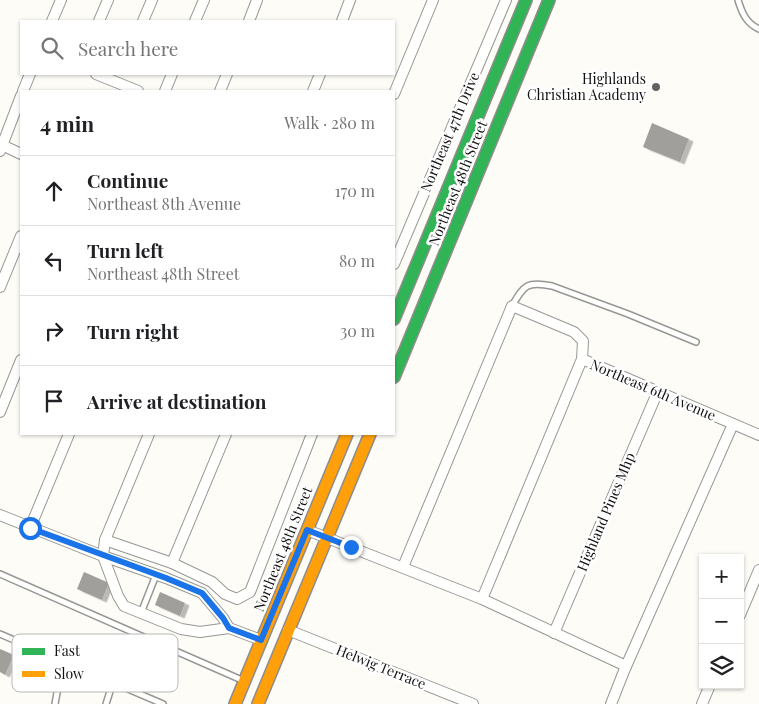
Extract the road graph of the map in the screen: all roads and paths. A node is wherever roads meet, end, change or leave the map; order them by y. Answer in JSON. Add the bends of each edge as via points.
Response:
{"nodes":[{"id":1,"x":60,"y":0,"type":"edge"},
{"id":2,"x":108,"y":0,"type":"edge"},
{"id":3,"x":152,"y":0,"type":"edge"},
{"id":4,"x":204,"y":0,"type":"edge"},
{"id":5,"x":257,"y":0,"type":"edge"},
{"id":6,"x":350,"y":0,"type":"edge"},
{"id":7,"x":434,"y":0,"type":"edge"},
{"id":8,"x":506,"y":0,"type":"edge"},
{"id":9,"x":526,"y":0,"type":"edge"},
{"id":10,"x":549,"y":0,"type":"edge"},
{"id":11,"x":738,"y":0,"type":"edge"},
{"id":12,"x":52,"y":20,"type":"edge"},
{"id":13,"x":99,"y":20,"type":"edge"},
{"id":14,"x":143,"y":20,"type":"edge"},
{"id":15,"x":194,"y":20,"type":"edge"},
{"id":16,"x":248,"y":20,"type":"edge"},
{"id":17,"x":342,"y":20,"type":"edge"},
{"id":18,"x":759,"y":29,"type":"edge"},
{"id":19,"x":30,"y":75,"type":"edge"},
{"id":20,"x":102,"y":75,"type":"edge"},
{"id":21,"x":172,"y":75,"type":"edge"},
{"id":22,"x":227,"y":75,"type":"edge"},
{"id":23,"x":320,"y":75,"type":"edge"},
{"id":24,"x":118,"y":78,"type":"edge"},
{"id":25,"x":23,"y":90,"type":"edge"},
{"id":26,"x":136,"y":90,"type":"edge"},
{"id":27,"x":165,"y":90,"type":"edge"},
{"id":28,"x":220,"y":90,"type":"edge"},
{"id":29,"x":313,"y":90,"type":"edge"},
{"id":30,"x":395,"y":92,"type":"edge"},
{"id":31,"x":18,"y":111,"type":"edge"},
{"id":32,"x":1,"y":148,"type":"edge"},
{"id":33,"x":20,"y":154,"type":"edge"},
{"id":34,"x":20,"y":238,"type":"edge"},
{"id":35,"x":395,"y":262,"type":"edge"},
{"id":36,"x":0,"y":287,"type":"edge"},
{"id":37,"x":512,"y":306,"type":"junction"},
{"id":38,"x":395,"y":317,"type":"edge"},
{"id":39,"x":696,"y":342,"type":"dead end"},
{"id":40,"x":582,"y":359,"type":"junction"},
{"id":41,"x":20,"y":362,"type":"edge"},
{"id":42,"x":395,"y":374,"type":"edge"},
{"id":43,"x":658,"y":392,"type":"junction"},
{"id":44,"x":0,"y":412,"type":"edge"},
{"id":45,"x":733,"y":424,"type":"junction"},
{"id":46,"x":69,"y":435,"type":"edge"},
{"id":47,"x":149,"y":435,"type":"edge"},
{"id":48,"x":226,"y":435,"type":"edge"},
{"id":49,"x":312,"y":435,"type":"edge"},
{"id":50,"x":347,"y":435,"type":"edge"},
{"id":51,"x":370,"y":435,"type":"edge"},
{"id":52,"x":759,"y":435,"type":"edge"},
{"id":53,"x":0,"y":515,"type":"edge"},
{"id":54,"x":30,"y":528,"type":"junction"},
{"id":55,"x":307,"y":530,"type":"junction"},
{"id":56,"x":327,"y":538,"type":"junction"},
{"id":57,"x":104,"y":540,"type":"junction"},
{"id":58,"x":104,"y":556,"type":"junction"},
{"id":59,"x":172,"y":563,"type":"junction"},
{"id":60,"x":403,"y":567,"type":"junction"},
{"id":61,"x":759,"y":570,"type":"edge"},
{"id":62,"x":0,"y":574,"type":"edge"},
{"id":63,"x":156,"y":574,"type":"junction"},
{"id":64,"x":482,"y":599,"type":"junction"},
{"id":65,"x":744,"y":606,"type":"edge"},
{"id":66,"x":141,"y":613,"type":"junction"},
{"id":67,"x":229,"y":628,"type":"junction"},
{"id":68,"x":288,"y":630,"type":"junction"},
{"id":69,"x":554,"y":632,"type":"junction"},
{"id":70,"x":0,"y":634,"type":"edge"},
{"id":71,"x":136,"y":634,"type":"edge"},
{"id":72,"x":12,"y":639,"type":"edge"},
{"id":73,"x":261,"y":640,"type":"junction"},
{"id":74,"x":178,"y":653,"type":"edge"},
{"id":75,"x":626,"y":666,"type":"junction"},
{"id":76,"x":244,"y":682,"type":"junction"},
{"id":77,"x":708,"y":689,"type":"edge"},
{"id":78,"x":110,"y":692,"type":"edge"},
{"id":79,"x":136,"y":692,"type":"edge"},
{"id":80,"x":106,"y":704,"type":"edge"},
{"id":81,"x":164,"y":704,"type":"edge"},
{"id":82,"x":235,"y":704,"type":"edge"},
{"id":83,"x":250,"y":704,"type":"edge"},
{"id":84,"x":258,"y":704,"type":"edge"},
{"id":85,"x":474,"y":704,"type":"edge"},
{"id":86,"x":612,"y":704,"type":"edge"},
{"id":87,"x":702,"y":704,"type":"edge"}],
"edges":[{"from":1,"to":12,"type":"street"},
{"from":2,"to":13,"type":"street"},
{"from":3,"to":14,"type":"street"},
{"from":4,"to":15,"type":"street"},
{"from":5,"to":16,"type":"street"},
{"from":6,"to":17,"type":"street"},
{"from":7,"to":30,"type":"street"},
{"from":8,"to":35,"type":"street","name":"Northeast 47th Drive"},
{"from":9,"to":38,"type":"main road","name":"Northeast 48th Street"},
{"from":10,"to":42,"type":"main road","name":"Northeast 48th Street"},
{"from":11,"to":18,"type":"lane","via":[[750,25]]},
{"from":19,"to":25,"type":"street"},
{"from":20,"to":24,"type":"street"},
{"from":21,"to":27,"type":"street"},
{"from":22,"to":28,"type":"street"},
{"from":23,"to":29,"type":"street"},
{"from":24,"to":26,"type":"street"},
{"from":31,"to":32,"type":"street"},
{"from":32,"to":33,"type":"street"},
{"from":34,"to":36,"type":"street"},
{"from":37,"to":39,"type":"lane","via":[[526,286],[532,283],[552,286]]},
{"from":37,"to":40,"type":"street","name":"Northeast 6th Avenue","via":[[574,332],[583,341]]},
{"from":37,"to":60,"type":"street"},
{"from":40,"to":43,"type":"street","name":"Northeast 6th Avenue"},
{"from":40,"to":64,"type":"street"},
{"from":41,"to":44,"type":"street"},
{"from":43,"to":45,"type":"street","name":"Northeast 6th Avenue"},
{"from":43,"to":69,"type":"street","name":"Highland Pines Mhp"},
{"from":45,"to":52,"type":"street","name":"Northeast 6th Avenue"},
{"from":45,"to":75,"type":"street"},
{"from":46,"to":54,"type":"street"},
{"from":47,"to":57,"type":"street"},
{"from":48,"to":59,"type":"street"},
{"from":49,"to":59,"type":"street","via":[[250,592],[237,599],[225,594],[212,582]]},
{"from":50,"to":55,"type":"main road","name":"Northeast 48th Street"},
{"from":51,"to":56,"type":"main road"},
{"from":53,"to":54,"type":"street"},
{"from":54,"to":58,"type":"street"},
{"from":55,"to":56,"type":"street"},
{"from":55,"to":73,"type":"main road","name":"Northeast 48th Street"},
{"from":56,"to":60,"type":"street"},
{"from":56,"to":68,"type":"main road"},
{"from":57,"to":58,"type":"street"},
{"from":57,"to":59,"type":"street"},
{"from":58,"to":63,"type":"street"},
{"from":58,"to":66,"type":"street","via":[[124,606]]},
{"from":60,"to":64,"type":"street"},
{"from":61,"to":65,"type":"street"},
{"from":62,"to":71,"type":"lane"},
{"from":63,"to":66,"type":"lane"},
{"from":63,"to":67,"type":"street","via":[[202,593]]},
{"from":64,"to":69,"type":"street"},
{"from":66,"to":67,"type":"street","via":[[181,629],[200,632]]},
{"from":67,"to":73,"type":"street"},
{"from":68,"to":84,"type":"main road"},
{"from":68,"to":85,"type":"street","name":"Helwig Terrace"},
{"from":69,"to":75,"type":"street"},
{"from":70,"to":72,"type":"lane"},
{"from":73,"to":76,"type":"main road","name":"Northeast 48th Street"},
{"from":73,"to":83,"type":"main road","via":[[268,650],[268,660]]},
{"from":74,"to":76,"type":"lane"},
{"from":75,"to":86,"type":"street"},
{"from":76,"to":82,"type":"main road","name":"Northeast 48th Street"},
{"from":77,"to":87,"type":"street"},
{"from":78,"to":80,"type":"lane"},
{"from":79,"to":81,"type":"lane"}]}
